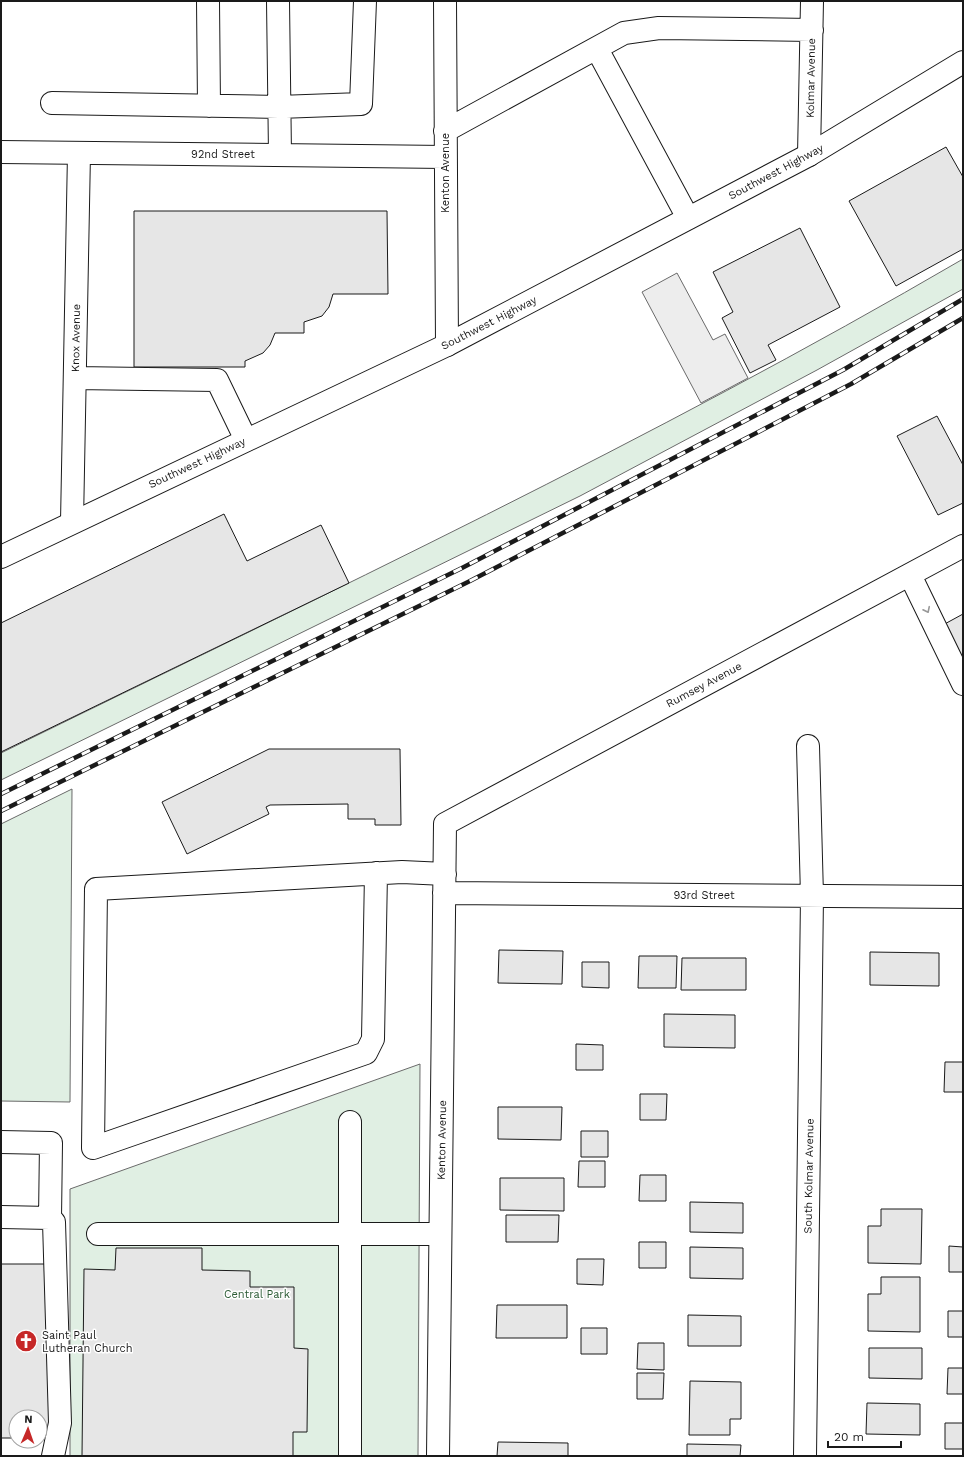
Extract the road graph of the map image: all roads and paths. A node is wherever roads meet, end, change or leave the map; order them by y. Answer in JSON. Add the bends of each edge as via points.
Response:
{"nodes":[{"id":1,"x":208,"y":1,"type":"edge"},
{"id":2,"x":278,"y":1,"type":"edge"},
{"id":3,"x":365,"y":1,"type":"edge"},
{"id":4,"x":445,"y":1,"type":"edge"},
{"id":5,"x":812,"y":1,"type":"edge"},
{"id":6,"x":812,"y":30,"type":"junction"},
{"id":7,"x":597,"y":49,"type":"junction"},
{"id":8,"x":963,"y":62,"type":"edge"},
{"id":9,"x":52,"y":103,"type":"dead end"},
{"id":10,"x":209,"y":106,"type":"junction"},
{"id":11,"x":279,"y":107,"type":"junction"},
{"id":12,"x":445,"y":131,"type":"junction"},
{"id":13,"x":1,"y":152,"type":"edge"},
{"id":14,"x":80,"y":153,"type":"junction"},
{"id":15,"x":280,"y":155,"type":"junction"},
{"id":16,"x":809,"y":155,"type":"junction"},
{"id":17,"x":445,"y":157,"type":"junction"},
{"id":18,"x":688,"y":218,"type":"junction"},
{"id":19,"x":447,"y":345,"type":"junction"},
{"id":20,"x":75,"y":378,"type":"junction"},
{"id":21,"x":246,"y":440,"type":"junction"},
{"id":22,"x":72,"y":522,"type":"junction"},
{"id":23,"x":963,"y":546,"type":"edge"},
{"id":24,"x":1,"y":557,"type":"edge"},
{"id":25,"x":910,"y":575,"type":"junction"},
{"id":26,"x":963,"y":684,"type":"edge"},
{"id":27,"x":808,"y":746,"type":"dead end"},
{"id":28,"x":445,"y":824,"type":"joint"},
{"id":29,"x":376,"y":873,"type":"junction"},
{"id":30,"x":445,"y":884,"type":"junction"},
{"id":31,"x":812,"y":896,"type":"junction"},
{"id":32,"x":963,"y":897,"type":"edge"},
{"id":33,"x":350,"y":1122,"type":"dead end"},
{"id":34,"x":1,"y":1142,"type":"edge"},
{"id":35,"x":1,"y":1217,"type":"edge"},
{"id":36,"x":50,"y":1218,"type":"junction"},
{"id":37,"x":98,"y":1234,"type":"dead end"},
{"id":38,"x":350,"y":1234,"type":"junction"},
{"id":39,"x":440,"y":1234,"type":"junction"},
{"id":40,"x":54,"y":1456,"type":"edge"},
{"id":41,"x":350,"y":1456,"type":"edge"},
{"id":42,"x":438,"y":1456,"type":"edge"},
{"id":43,"x":805,"y":1456,"type":"edge"}],
"edges":[{"from":1,"to":10,"type":"street"},
{"from":2,"to":11,"type":"street"},
{"from":3,"to":11,"type":"street","via":[[361,104]]},
{"from":4,"to":12,"type":"street","name":"Kenton Avenue"},
{"from":5,"to":6,"type":"street","name":"Kolmar Avenue"},
{"from":6,"to":7,"type":"street","via":[[659,28],[624,33]]},
{"from":6,"to":16,"type":"street","name":"Kolmar Avenue"},
{"from":7,"to":12,"type":"street"},
{"from":7,"to":18,"type":"street"},
{"from":8,"to":16,"type":"street","name":"Southwest Highway"},
{"from":9,"to":10,"type":"street"},
{"from":10,"to":11,"type":"street"},
{"from":11,"to":15,"type":"street"},
{"from":12,"to":17,"type":"street","name":"Kenton Avenue"},
{"from":13,"to":14,"type":"street","name":"92nd Street"},
{"from":14,"to":15,"type":"street","name":"92nd Street"},
{"from":14,"to":20,"type":"street","name":"Knox Avenue"},
{"from":15,"to":17,"type":"street","name":"92nd Street"},
{"from":16,"to":18,"type":"street","name":"Southwest Highway"},
{"from":17,"to":19,"type":"street","name":"Kenton Avenue"},
{"from":18,"to":19,"type":"street","name":"Southwest Highway"},
{"from":19,"to":21,"type":"street","name":"Southwest Highway"},
{"from":20,"to":21,"type":"street","via":[[217,380]]},
{"from":20,"to":22,"type":"street","name":"Knox Avenue"},
{"from":21,"to":22,"type":"street","name":"Southwest Highway"},
{"from":22,"to":24,"type":"street","name":"Southwest Highway"},
{"from":23,"to":25,"type":"street","name":"Rumsey Avenue"},
{"from":25,"to":26,"type":"street","one_way":true},
{"from":25,"to":28,"type":"street","name":"Rumsey Avenue"},
{"from":27,"to":31,"type":"street","name":"South Kolmar Avenue"},
{"from":28,"to":30,"type":"street","name":"Kenton Avenue"},
{"from":29,"to":29,"type":"street","name":"93rd Street","via":[[96,889],[93,1148],[366,1053],[373,1038]]},
{"from":29,"to":30,"type":"street","name":"93rd Street","via":[[402,872]]},
{"from":30,"to":31,"type":"street","name":"93rd Street"},
{"from":30,"to":39,"type":"street","name":"Kenton Avenue"},
{"from":31,"to":32,"type":"street","name":"93rd Street"},
{"from":31,"to":43,"type":"street","name":"South Kolmar Avenue"},
{"from":33,"to":38,"type":"street"},
{"from":34,"to":36,"type":"street","via":[[51,1142]]},
{"from":35,"to":36,"type":"street"},
{"from":36,"to":40,"type":"street","via":[[54,1222],[60,1423]]},
{"from":37,"to":38,"type":"street"},
{"from":38,"to":39,"type":"street"},
{"from":38,"to":41,"type":"street"},
{"from":39,"to":42,"type":"street","name":"Kenton Avenue"}]}
